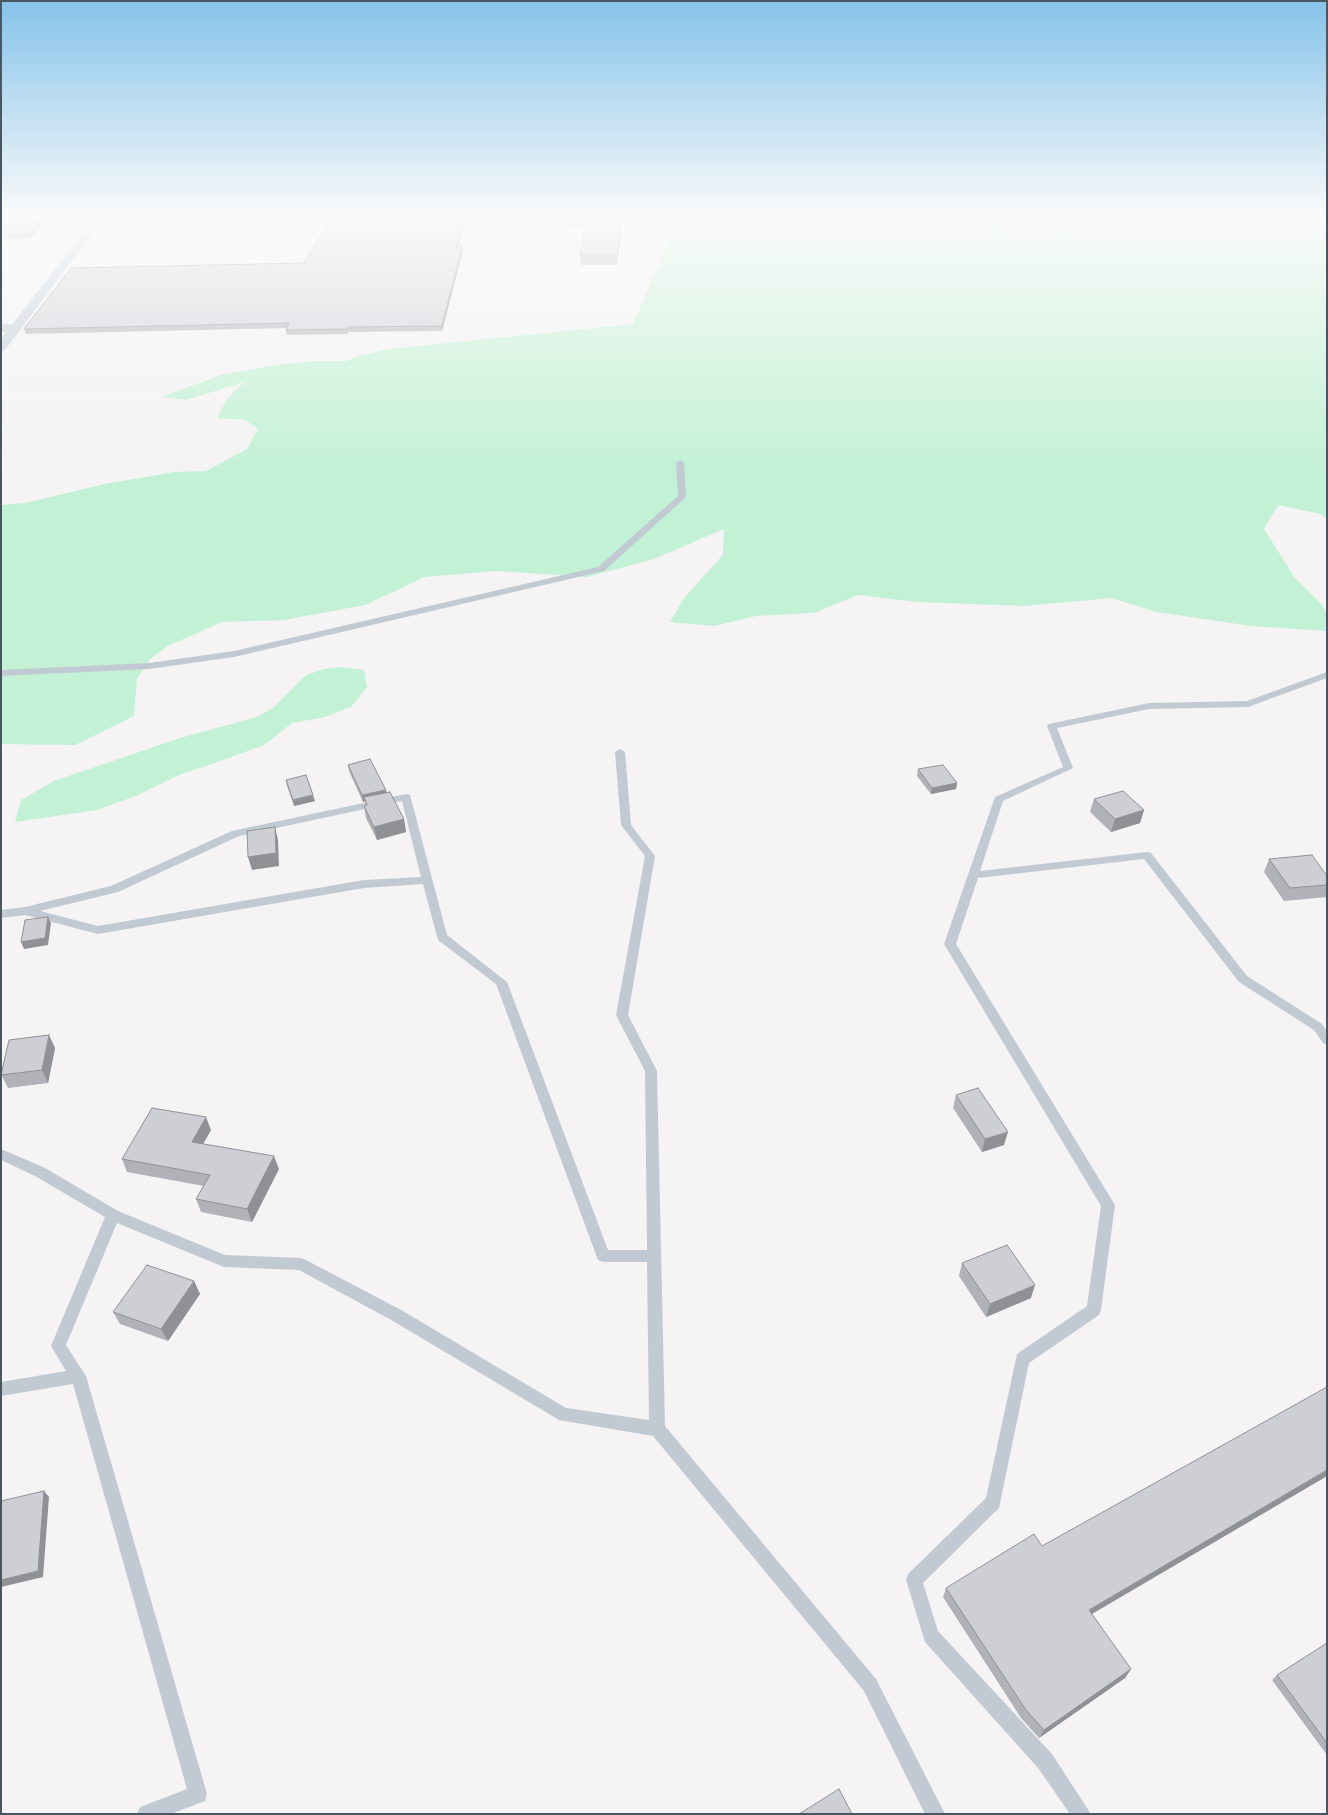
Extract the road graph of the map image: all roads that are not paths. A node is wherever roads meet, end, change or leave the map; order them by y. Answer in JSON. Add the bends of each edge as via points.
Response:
{"nodes":[{"id":1,"x":36,"y":301,"type":"edge"},
{"id":2,"x":1,"y":328,"type":"edge"},
{"id":3,"x":15,"y":328,"type":"junction"},
{"id":4,"x":1,"y":347,"type":"edge"},
{"id":5,"x":680,"y":462,"type":"dead end"},
{"id":6,"x":1,"y":673,"type":"edge"},
{"id":7,"x":1327,"y":675,"type":"edge"},
{"id":8,"x":620,"y":752,"type":"dead end"},
{"id":9,"x":973,"y":875,"type":"junction"},
{"id":10,"x":426,"y":880,"type":"junction"},
{"id":11,"x":25,"y":911,"type":"junction"},
{"id":12,"x":1,"y":914,"type":"edge"},
{"id":13,"x":1327,"y":1040,"type":"edge"},
{"id":14,"x":1,"y":1154,"type":"edge"},
{"id":15,"x":113,"y":1215,"type":"junction"},
{"id":16,"x":654,"y":1256,"type":"junction"},
{"id":17,"x":78,"y":1376,"type":"junction"},
{"id":18,"x":1,"y":1389,"type":"edge"},
{"id":19,"x":656,"y":1428,"type":"junction"},
{"id":20,"x":147,"y":1814,"type":"edge"},
{"id":21,"x":935,"y":1814,"type":"edge"},
{"id":22,"x":1080,"y":1814,"type":"edge"}],
"edges":[{"from":1,"to":3,"type":"street"},
{"from":2,"to":3,"type":"street"},
{"from":3,"to":4,"type":"street"},
{"from":5,"to":6,"type":"lane","via":[[682,497],[601,569],[234,654],[150,666]]},
{"from":7,"to":9,"type":"lane","via":[[1248,704],[1149,706],[1052,726],[1068,768],[999,799]]},
{"from":8,"to":16,"type":"lane","via":[[626,825],[650,856],[622,1015],[651,1072]]},
{"from":9,"to":13,"type":"lane","via":[[1148,854],[1243,979],[1318,1027]]},
{"from":9,"to":22,"type":"lane","via":[[950,944],[1108,1205],[1094,1310],[1022,1359],[993,1502],[914,1580],[932,1636],[1046,1761]]},
{"from":10,"to":11,"type":"lane","via":[[364,884],[98,930]]},
{"from":10,"to":11,"type":"lane","via":[[406,797],[236,833],[114,889]]},
{"from":10,"to":16,"type":"lane","via":[[442,937],[501,982],[603,1256]]},
{"from":11,"to":12,"type":"lane"},
{"from":14,"to":15,"type":"lane","via":[[40,1172]]},
{"from":15,"to":17,"type":"lane","via":[[58,1346]]},
{"from":15,"to":19,"type":"lane","via":[[224,1261],[301,1264],[398,1316],[564,1415]]},
{"from":16,"to":19,"type":"lane"},
{"from":17,"to":18,"type":"lane"},
{"from":17,"to":20,"type":"lane","via":[[198,1794]]},
{"from":19,"to":21,"type":"lane","via":[[870,1685]]}]}
